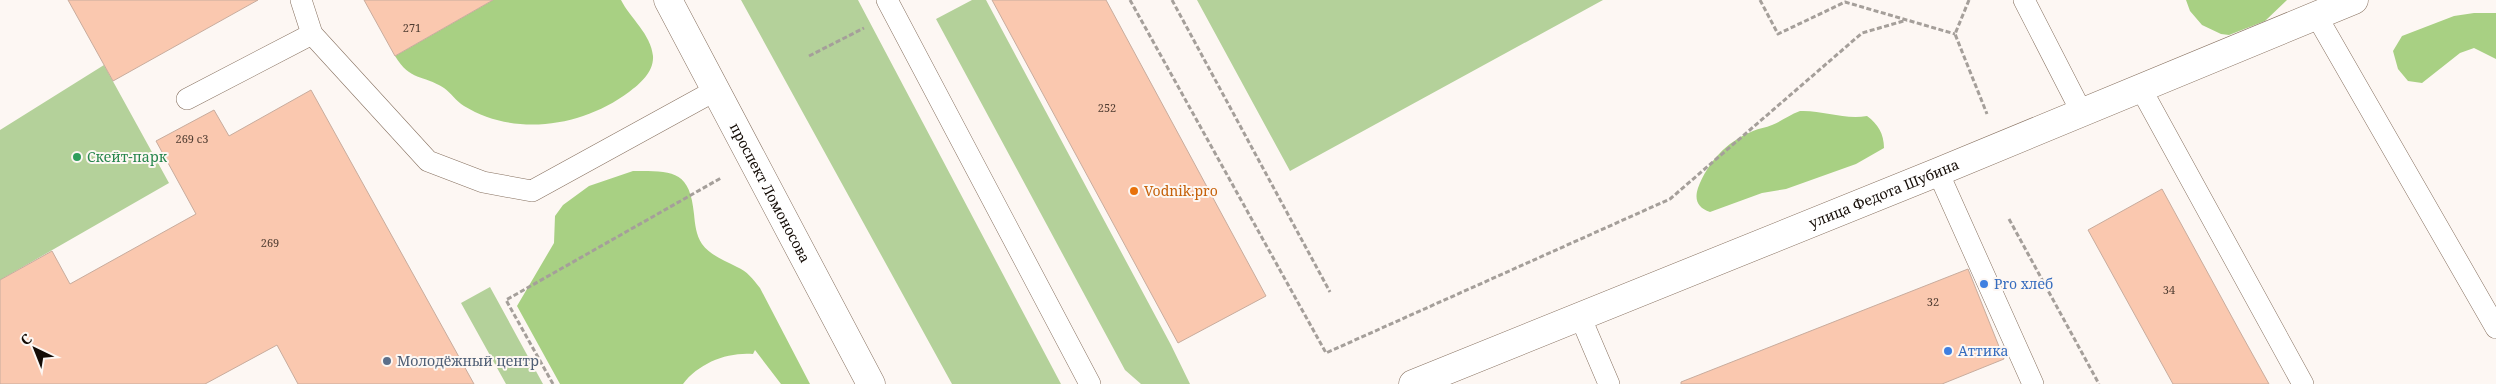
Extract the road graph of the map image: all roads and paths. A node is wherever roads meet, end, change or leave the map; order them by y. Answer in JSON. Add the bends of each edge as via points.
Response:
{"nodes":[{"id":1,"x":300,"y":0,"type":"edge"},
{"id":2,"x":668,"y":0,"type":"edge"},
{"id":3,"x":887,"y":0,"type":"edge"},
{"id":4,"x":1130,"y":0,"type":"edge"},
{"id":5,"x":1172,"y":0,"type":"edge"},
{"id":6,"x":1760,"y":0,"type":"edge"},
{"id":7,"x":1969,"y":0,"type":"edge"},
{"id":8,"x":2024,"y":0,"type":"edge"},
{"id":9,"x":2354,"y":0,"type":"edge"},
{"id":10,"x":2316,"y":15,"type":"junction"},
{"id":11,"x":1907,"y":20,"type":"junction"},
{"id":12,"x":312,"y":34,"type":"junction"},
{"id":13,"x":1955,"y":34,"type":"junction"},
{"id":14,"x":2140,"y":87,"type":"junction"},
{"id":15,"x":716,"y":90,"type":"junction"},
{"id":16,"x":187,"y":98,"type":"dead end"},
{"id":17,"x":2082,"y":111,"type":"junction"},
{"id":18,"x":1987,"y":115,"type":"dead end"},
{"id":19,"x":1938,"y":172,"type":"junction"},
{"id":20,"x":726,"y":175,"type":"dead end"},
{"id":21,"x":2009,"y":219,"type":"dead end"},
{"id":22,"x":1330,"y":292,"type":"dead end"},
{"id":23,"x":1580,"y":316,"type":"junction"},
{"id":24,"x":2496,"y":328,"type":"edge"},
{"id":25,"x":553,"y":384,"type":"edge"},
{"id":26,"x":871,"y":384,"type":"edge"},
{"id":27,"x":1090,"y":384,"type":"edge"},
{"id":28,"x":1413,"y":384,"type":"edge"},
{"id":29,"x":1609,"y":384,"type":"edge"},
{"id":30,"x":2033,"y":384,"type":"edge"},
{"id":31,"x":2099,"y":384,"type":"edge"},
{"id":32,"x":2303,"y":384,"type":"edge"}],
"edges":[{"from":1,"to":12,"type":"lane"},
{"from":2,"to":15,"type":"street","name":"проспект Ломоносова"},
{"from":3,"to":27,"type":"lane"},
{"from":4,"to":11,"type":"path","via":[[1326,353],[1670,199],[1862,33]]},
{"from":5,"to":22,"type":"path"},
{"from":6,"to":11,"type":"path","via":[[1778,34],[1845,2]]},
{"from":7,"to":13,"type":"path"},
{"from":8,"to":17,"type":"lane"},
{"from":9,"to":10,"type":"street","name":"улица Федота Шубина"},
{"from":10,"to":14,"type":"street","name":"улица Федота Шубина"},
{"from":10,"to":24,"type":"lane"},
{"from":11,"to":13,"type":"path"},
{"from":12,"to":15,"type":"lane","via":[[428,161],[483,182],[532,191]]},
{"from":12,"to":16,"type":"lane"},
{"from":13,"to":18,"type":"path"},
{"from":14,"to":17,"type":"street","name":"улица Федота Шубина"},
{"from":14,"to":32,"type":"lane"},
{"from":15,"to":26,"type":"street","name":"проспект Ломоносова"},
{"from":17,"to":19,"type":"street","name":"улица Федота Шубина"},
{"from":19,"to":23,"type":"street","name":"улица Федота Шубина"},
{"from":19,"to":30,"type":"lane"},
{"from":20,"to":25,"type":"path","via":[[506,300]]},
{"from":21,"to":31,"type":"path"},
{"from":23,"to":28,"type":"street","name":"улица Федота Шубина"},
{"from":23,"to":29,"type":"lane"}]}
